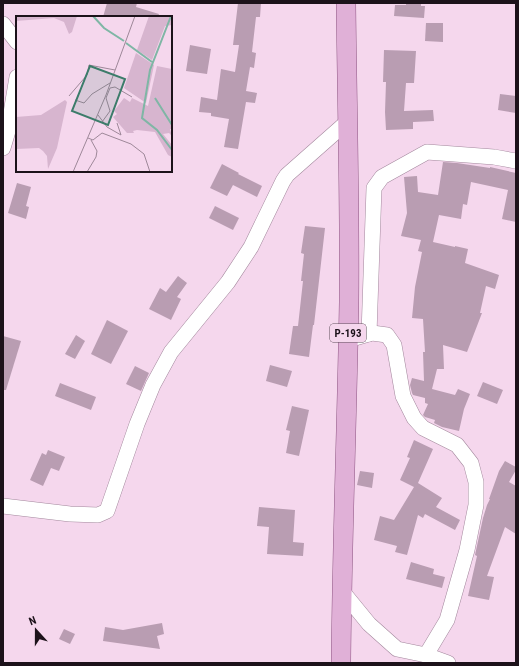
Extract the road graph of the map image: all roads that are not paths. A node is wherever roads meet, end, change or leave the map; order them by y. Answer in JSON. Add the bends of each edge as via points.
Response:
{"nodes":[{"id":1,"x":346,"y":3,"type":"edge"},
{"id":2,"x":3,"y":24,"type":"edge"},
{"id":3,"x":16,"y":41,"type":"edge"},
{"id":4,"x":16,"y":83,"type":"edge"},
{"id":5,"x":347,"y":122,"type":"junction"},
{"id":6,"x":3,"y":148,"type":"edge"},
{"id":7,"x":516,"y":162,"type":"edge"},
{"id":8,"x":369,"y":334,"type":"junction"},
{"id":9,"x":348,"y":340,"type":"junction"},
{"id":10,"x":3,"y":506,"type":"edge"},
{"id":11,"x":342,"y":591,"type":"junction"},
{"id":12,"x":426,"y":655,"type":"junction"},
{"id":13,"x":341,"y":663,"type":"edge"},
{"id":14,"x":448,"y":663,"type":"edge"}],
"edges":[{"from":1,"to":5,"type":"main road","number":"Р-193"},
{"from":2,"to":3,"type":"lane"},
{"from":4,"to":6,"type":"lane"},
{"from":5,"to":9,"type":"main road","number":"Р-193"},
{"from":5,"to":10,"type":"lane","via":[[282,181],[251,247],[228,282],[171,352],[139,418],[107,512],[98,515],[70,514]]},
{"from":7,"to":8,"type":"lane","via":[[494,157],[427,152],[382,177],[374,188]]},
{"from":8,"to":9,"type":"lane"},
{"from":8,"to":12,"type":"lane","via":[[387,335],[394,345],[403,396],[414,418],[423,428],[457,445],[471,464],[476,482],[476,505],[467,550],[447,620]]},
{"from":9,"to":11,"type":"main road","number":"Р-193"},
{"from":11,"to":12,"type":"lane","via":[[369,624],[397,649]]},
{"from":11,"to":13,"type":"main road","number":"Р-193"},
{"from":12,"to":14,"type":"lane"}]}
